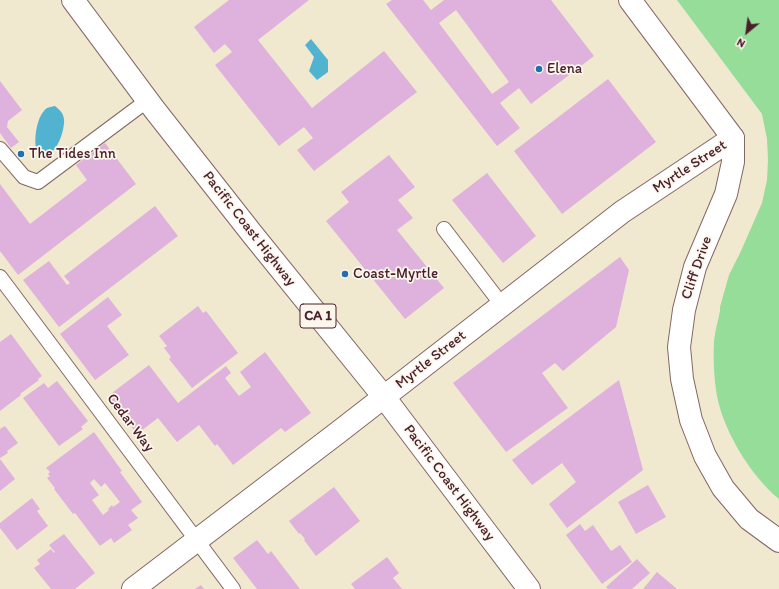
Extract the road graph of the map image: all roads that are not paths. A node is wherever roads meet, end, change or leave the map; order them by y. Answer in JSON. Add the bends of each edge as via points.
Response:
{"nodes":[{"id":1,"x":73,"y":0,"type":"edge"},
{"id":2,"x":630,"y":0,"type":"edge"},
{"id":3,"x":148,"y":100,"type":"junction"},
{"id":4,"x":733,"y":138,"type":"junction"},
{"id":5,"x":0,"y":149,"type":"edge"},
{"id":6,"x":444,"y":229,"type":"dead end"},
{"id":7,"x":0,"y":277,"type":"edge"},
{"id":8,"x":502,"y":305,"type":"junction"},
{"id":9,"x":384,"y":397,"type":"junction"},
{"id":10,"x":197,"y":540,"type":"junction"},
{"id":11,"x":779,"y":542,"type":"edge"},
{"id":12,"x":133,"y":589,"type":"edge"},
{"id":13,"x":233,"y":589,"type":"edge"},
{"id":14,"x":529,"y":589,"type":"edge"}],
"edges":[{"from":1,"to":3,"type":"main road","name":"Pacific Coast Highway","number":"CA 1"},
{"from":2,"to":4,"type":"main road"},
{"from":3,"to":5,"type":"lane","via":[[38,182],[24,177]]},
{"from":3,"to":9,"type":"main road","name":"Pacific Coast Highway","number":"CA 1"},
{"from":4,"to":8,"type":"main road","name":"Myrtle Street","via":[[622,212]]},
{"from":4,"to":11,"type":"main road","name":"Cliff Drive","via":[[734,162],[726,194],[695,266],[684,310],[679,347],[682,379],[691,420],[705,456],[723,488],[749,519]]},
{"from":6,"to":8,"type":"lane"},
{"from":7,"to":10,"type":"lane","name":"Cedar Way"},
{"from":8,"to":9,"type":"main road","name":"Myrtle Street"},
{"from":9,"to":10,"type":"main road","name":"Myrtle Street"},
{"from":9,"to":14,"type":"main road","name":"Pacific Coast Highway","number":"CA 1"},
{"from":10,"to":12,"type":"main road","name":"Myrtle Street"},
{"from":10,"to":13,"type":"lane","name":"Cedar Way"}]}
